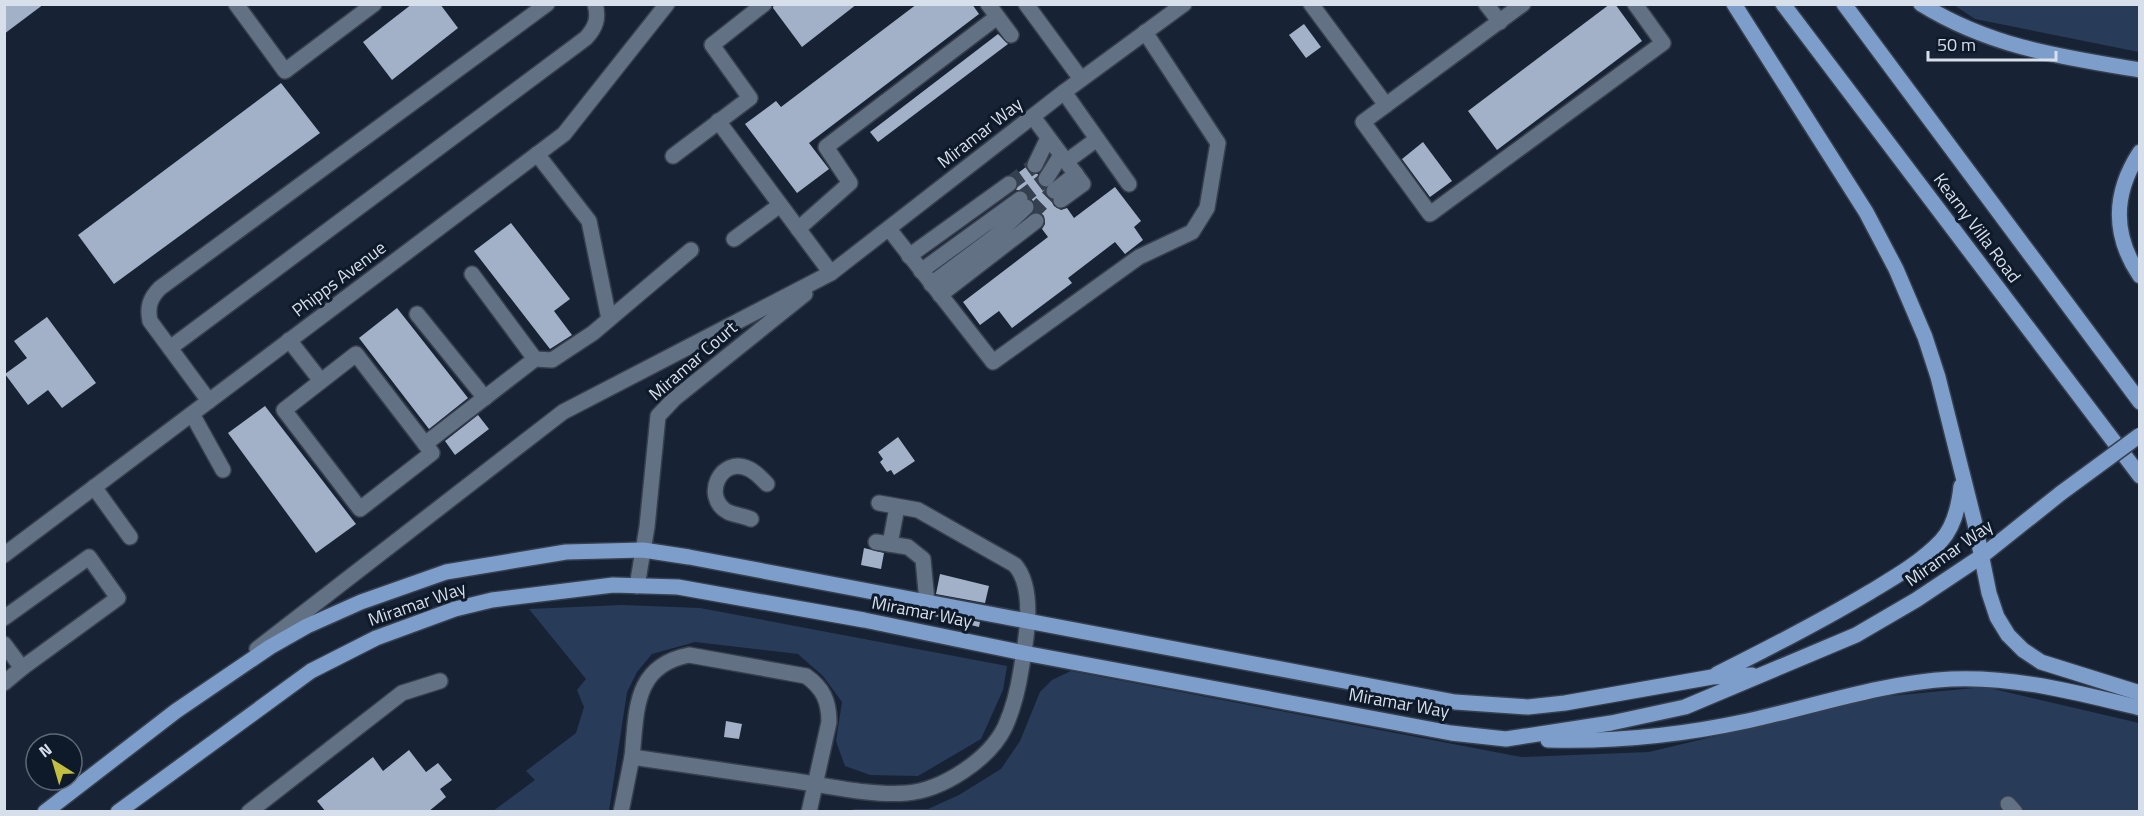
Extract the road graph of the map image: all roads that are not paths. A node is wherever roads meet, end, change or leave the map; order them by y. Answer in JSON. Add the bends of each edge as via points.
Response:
{"nodes":[{"id":1,"x":236,"y":4,"type":"edge"},
{"id":2,"x":375,"y":4,"type":"edge"},
{"id":3,"x":547,"y":4,"type":"edge"},
{"id":4,"x":595,"y":4,"type":"edge"},
{"id":5,"x":667,"y":4,"type":"edge"},
{"id":6,"x":764,"y":4,"type":"edge"},
{"id":7,"x":1026,"y":4,"type":"edge"},
{"id":8,"x":1184,"y":4,"type":"edge"},
{"id":9,"x":1311,"y":4,"type":"edge"},
{"id":10,"x":1486,"y":4,"type":"edge"},
{"id":11,"x":1523,"y":4,"type":"edge"},
{"id":12,"x":1635,"y":4,"type":"edge"},
{"id":13,"x":1734,"y":4,"type":"edge"},
{"id":14,"x":1784,"y":4,"type":"edge"},
{"id":15,"x":1844,"y":4,"type":"edge"},
{"id":16,"x":1921,"y":4,"type":"edge"},
{"id":17,"x":993,"y":11,"type":"edge"},
{"id":18,"x":1500,"y":22,"type":"junction"},
{"id":19,"x":1145,"y":32,"type":"junction"},
{"id":20,"x":1011,"y":35,"type":"dead end"},
{"id":21,"x":2139,"y":70,"type":"edge"},
{"id":22,"x":1081,"y":80,"type":"junction"},
{"id":23,"x":1064,"y":92,"type":"junction"},
{"id":24,"x":1386,"y":105,"type":"junction"},
{"id":25,"x":1033,"y":117,"type":"junction"},
{"id":26,"x":718,"y":121,"type":"junction"},
{"id":27,"x":1097,"y":139,"type":"junction"},
{"id":28,"x":2139,"y":152,"type":"edge"},
{"id":29,"x":537,"y":154,"type":"junction"},
{"id":30,"x":673,"y":156,"type":"dead end"},
{"id":31,"x":1065,"y":160,"type":"junction"},
{"id":32,"x":1048,"y":182,"type":"junction"},
{"id":33,"x":1129,"y":184,"type":"dead end"},
{"id":34,"x":780,"y":205,"type":"junction"},
{"id":35,"x":798,"y":229,"type":"junction"},
{"id":36,"x":889,"y":229,"type":"junction"},
{"id":37,"x":734,"y":239,"type":"dead end"},
{"id":38,"x":691,"y":250,"type":"dead end"},
{"id":39,"x":831,"y":273,"type":"junction"},
{"id":40,"x":472,"y":274,"type":"dead end"},
{"id":41,"x":2139,"y":276,"type":"edge"},
{"id":42,"x":926,"y":277,"type":"junction"},
{"id":43,"x":417,"y":314,"type":"dead end"},
{"id":44,"x":609,"y":319,"type":"junction"},
{"id":45,"x":289,"y":340,"type":"junction"},
{"id":46,"x":170,"y":348,"type":"junction"},
{"id":47,"x":535,"y":359,"type":"junction"},
{"id":48,"x":321,"y":381,"type":"junction"},
{"id":49,"x":485,"y":398,"type":"junction"},
{"id":50,"x":209,"y":401,"type":"junction"},
{"id":51,"x":2139,"y":402,"type":"edge"},
{"id":52,"x":192,"y":414,"type":"junction"},
{"id":53,"x":2139,"y":435,"type":"edge"},
{"id":54,"x":425,"y":444,"type":"junction"},
{"id":55,"x":224,"y":470,"type":"dead end"},
{"id":56,"x":1962,"y":474,"type":"junction"},
{"id":57,"x":2139,"y":476,"type":"edge"},
{"id":58,"x":767,"y":484,"type":"dead end"},
{"id":59,"x":94,"y":487,"type":"junction"},
{"id":60,"x":879,"y":503,"type":"dead end"},
{"id":61,"x":897,"y":507,"type":"junction"},
{"id":62,"x":751,"y":519,"type":"dead end"},
{"id":63,"x":130,"y":537,"type":"dead end"},
{"id":64,"x":643,"y":550,"type":"junction"},
{"id":65,"x":4,"y":555,"type":"edge"},
{"id":66,"x":1982,"y":556,"type":"junction"},
{"id":67,"x":637,"y":586,"type":"junction"},
{"id":68,"x":927,"y":602,"type":"junction"},
{"id":69,"x":4,"y":618,"type":"edge"},
{"id":70,"x":1027,"y":622,"type":"junction"},
{"id":71,"x":4,"y":644,"type":"edge"},
{"id":72,"x":1024,"y":653,"type":"junction"},
{"id":73,"x":22,"y":668,"type":"junction"},
{"id":74,"x":1764,"y":675,"type":"junction"},
{"id":75,"x":1712,"y":676,"type":"junction"},
{"id":76,"x":440,"y":681,"type":"dead end"},
{"id":77,"x":4,"y":683,"type":"edge"},
{"id":78,"x":2139,"y":693,"type":"edge"},
{"id":79,"x":2139,"y":708,"type":"edge"},
{"id":80,"x":176,"y":711,"type":"junction"},
{"id":81,"x":1506,"y":739,"type":"junction"},
{"id":82,"x":632,"y":757,"type":"junction"},
{"id":83,"x":815,"y":784,"type":"junction"},
{"id":84,"x":45,"y":812,"type":"edge"},
{"id":85,"x":118,"y":812,"type":"edge"},
{"id":86,"x":249,"y":812,"type":"edge"},
{"id":87,"x":621,"y":812,"type":"edge"},
{"id":88,"x":809,"y":812,"type":"edge"}],
"edges":[{"from":1,"to":2,"type":"street","via":[[285,71]]},
{"from":3,"to":46,"type":"street","via":[[160,288],[149,303],[148,312]]},
{"from":4,"to":46,"type":"street","via":[[596,24],[586,38]]},
{"from":5,"to":29,"type":"street","name":"Phipps Avenue","via":[[564,134]]},
{"from":6,"to":26,"type":"street","via":[[712,45],[750,98]]},
{"from":7,"to":22,"type":"street"},
{"from":8,"to":19,"type":"street","name":"Miramar Way"},
{"from":9,"to":24,"type":"street"},
{"from":10,"to":18,"type":"street"},
{"from":11,"to":18,"type":"street"},
{"from":12,"to":24,"type":"street","via":[[1663,43],[1430,214],[1363,122]]},
{"from":13,"to":56,"type":"main road","via":[[1866,212],[1896,269],[1938,377]]},
{"from":14,"to":57,"type":"main road","name":"Kearny Villa Road"},
{"from":15,"to":51,"type":"main road","name":"Kearny Villa Road"},
{"from":16,"to":21,"type":"main road","via":[[1961,26],[2005,43],[2053,56]]},
{"from":17,"to":20,"type":"street"},
{"from":17,"to":35,"type":"street","via":[[826,147],[850,183]]},
{"from":18,"to":24,"type":"street"},
{"from":19,"to":22,"type":"street","name":"Miramar Way"},
{"from":19,"to":42,"type":"street","via":[[1218,143],[1207,208],[1192,232],[1139,257],[993,362]]},
{"from":22,"to":23,"type":"street","name":"Miramar Way"},
{"from":23,"to":25,"type":"street","name":"Miramar Way"},
{"from":23,"to":27,"type":"street"},
{"from":25,"to":31,"type":"street"},
{"from":25,"to":36,"type":"street","name":"Miramar Way"},
{"from":26,"to":30,"type":"street"},
{"from":26,"to":34,"type":"street"},
{"from":27,"to":31,"type":"street"},
{"from":27,"to":33,"type":"street"},
{"from":28,"to":41,"type":"main road","via":[[2123,184],[2119,219],[2123,246]]},
{"from":29,"to":44,"type":"street","via":[[589,221]]},
{"from":29,"to":45,"type":"street","name":"Phipps Avenue"},
{"from":31,"to":32,"type":"street"},
{"from":31,"to":32,"type":"street"},
{"from":31,"to":32,"type":"street"},
{"from":34,"to":35,"type":"street"},
{"from":34,"to":37,"type":"street"},
{"from":35,"to":39,"type":"street"},
{"from":36,"to":39,"type":"street","name":"Miramar Way"},
{"from":36,"to":42,"type":"street"},
{"from":38,"to":44,"type":"street"},
{"from":39,"to":64,"type":"street","name":"Miramar Court","via":[[658,416]]},
{"from":39,"to":80,"type":"street","name":"Miramar Way","via":[[563,412]]},
{"from":40,"to":47,"type":"street"},
{"from":42,"to":42,"type":"street","via":[[1023,203]]},
{"from":43,"to":49,"type":"street"},
{"from":44,"to":47,"type":"street","via":[[552,360]]},
{"from":45,"to":48,"type":"street"},
{"from":45,"to":50,"type":"street","name":"Phipps Avenue"},
{"from":46,"to":50,"type":"street"},
{"from":47,"to":49,"type":"street"},
{"from":48,"to":54,"type":"street","via":[[356,354]]},
{"from":48,"to":54,"type":"street","via":[[284,410],[360,509],[432,453]]},
{"from":49,"to":54,"type":"street"},
{"from":50,"to":52,"type":"street","name":"Phipps Avenue"},
{"from":52,"to":55,"type":"street"},
{"from":52,"to":59,"type":"street","name":"Phipps Avenue"},
{"from":53,"to":66,"type":"main road","name":"Miramar Way","bridge":true},
{"from":56,"to":66,"type":"main road"},
{"from":56,"to":75,"type":"main road","via":[[1959,506],[1952,523],[1942,540],[1925,555],[1825,619]]},
{"from":58,"to":62,"type":"street","via":[[750,469],[740,466],[727,469],[716,481],[718,503],[728,512]]},
{"from":59,"to":63,"type":"street"},
{"from":59,"to":65,"type":"street","name":"Phipps Avenue"},
{"from":60,"to":61,"type":"street"},
{"from":61,"to":68,"type":"street","via":[[883,543],[908,548],[923,559]]},
{"from":61,"to":70,"type":"street","via":[[918,510],[1015,565],[1026,584]]},
{"from":64,"to":67,"type":"street","name":"Miramar Court"},
{"from":64,"to":68,"type":"main road","name":"Miramar Way"},
{"from":64,"to":80,"type":"main road","name":"Miramar Way","via":[[566,552],[435,576],[307,626]]},
{"from":66,"to":74,"type":"main road","name":"Miramar Way","via":[[1856,635]]},
{"from":66,"to":78,"type":"main road","via":[[1997,617],[2023,650],[2056,668]]},
{"from":67,"to":72,"type":"main road","name":"Miramar Way","via":[[678,587]]},
{"from":67,"to":85,"type":"main road","name":"Miramar Way","via":[[613,585],[492,600],[454,609],[376,638],[311,671]]},
{"from":68,"to":70,"type":"main road","name":"Miramar Way"},
{"from":69,"to":73,"type":"street","via":[[89,557],[118,598]]},
{"from":70,"to":72,"type":"street"},
{"from":70,"to":75,"type":"main road","name":"Miramar Way","via":[[1487,705],[1565,704]]},
{"from":71,"to":73,"type":"street"},
{"from":72,"to":81,"type":"main road","name":"Miramar Way","via":[[1451,733]]},
{"from":72,"to":83,"type":"street","via":[[1018,691],[1004,729],[979,760],[946,783],[907,793]]},
{"from":73,"to":77,"type":"street"},
{"from":74,"to":75,"type":"main road","name":"Miramar Way"},
{"from":74,"to":81,"type":"main road","name":"Miramar Way","via":[[1684,707]]},
{"from":76,"to":86,"type":"street","via":[[402,693]]},
{"from":79,"to":81,"type":"main road","via":[[2036,685],[1953,679],[1869,690],[1750,721],[1677,733],[1567,740]]},
{"from":80,"to":84,"type":"main road","name":"Miramar Way"},
{"from":82,"to":83,"type":"street"},
{"from":82,"to":83,"type":"street","via":[[642,688],[660,664],[688,655],[806,676],[818,684],[829,708],[829,722]]},
{"from":82,"to":87,"type":"street"},
{"from":83,"to":88,"type":"street"}]}
